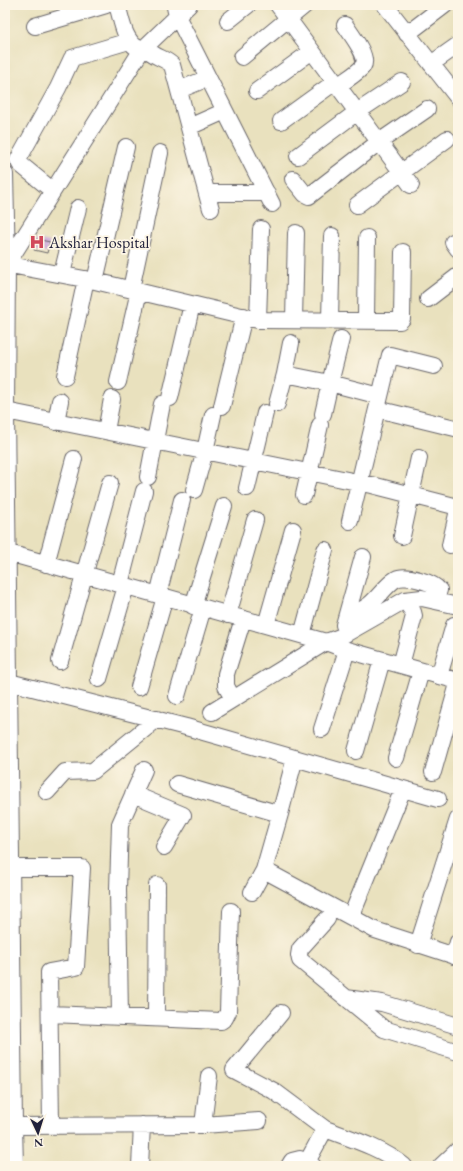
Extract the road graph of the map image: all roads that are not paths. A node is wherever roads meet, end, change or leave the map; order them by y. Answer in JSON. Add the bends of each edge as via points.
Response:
{"nodes":[{"id":1,"x":106,"y":5,"type":"edge"},
{"id":2,"x":117,"y":5,"type":"edge"},
{"id":3,"x":248,"y":5,"type":"edge"},
{"id":4,"x":278,"y":5,"type":"edge"},
{"id":5,"x":305,"y":5,"type":"edge"},
{"id":6,"x":385,"y":5,"type":"edge"},
{"id":7,"x":444,"y":5,"type":"edge"},
{"id":8,"x":180,"y":9,"type":"edge"},
{"id":9,"x":288,"y":19,"type":"junction"},
{"id":10,"x":228,"y":21,"type":"dead end"},
{"id":11,"x":345,"y":25,"type":"dead end"},
{"id":12,"x":36,"y":26,"type":"dead end"},
{"id":13,"x":407,"y":34,"type":"junction"},
{"id":14,"x":129,"y":40,"type":"junction"},
{"id":15,"x":458,"y":45,"type":"edge"},
{"id":16,"x":143,"y":49,"type":"junction"},
{"id":17,"x":312,"y":51,"type":"junction"},
{"id":18,"x":242,"y":57,"type":"dead end"},
{"id":19,"x":431,"y":64,"type":"junction"},
{"id":20,"x":208,"y":78,"type":"junction"},
{"id":21,"x":402,"y":82,"type":"dead end"},
{"id":22,"x":336,"y":84,"type":"junction"},
{"id":23,"x":179,"y":90,"type":"junction"},
{"id":24,"x":257,"y":91,"type":"dead end"},
{"id":25,"x":458,"y":98,"type":"edge"},
{"id":26,"x":427,"y":109,"type":"dead end"},
{"id":27,"x":225,"y":111,"type":"junction"},
{"id":28,"x":357,"y":112,"type":"junction"},
{"id":29,"x":282,"y":122,"type":"dead end"},
{"id":30,"x":189,"y":127,"type":"junction"},
{"id":31,"x":447,"y":139,"type":"dead end"},
{"id":32,"x":379,"y":142,"type":"junction"},
{"id":33,"x":126,"y":147,"type":"dead end"},
{"id":34,"x":160,"y":153,"type":"dead end"},
{"id":35,"x":298,"y":156,"type":"dead end"},
{"id":36,"x":5,"y":174,"type":"edge"},
{"id":37,"x":407,"y":178,"type":"junction"},
{"id":38,"x":293,"y":179,"type":"dead end"},
{"id":39,"x":53,"y":191,"type":"junction"},
{"id":40,"x":207,"y":193,"type":"junction"},
{"id":41,"x":358,"y":205,"type":"dead end"},
{"id":42,"x":78,"y":208,"type":"dead end"},
{"id":43,"x":211,"y":209,"type":"dead end"},
{"id":44,"x":261,"y":229,"type":"dead end"},
{"id":45,"x":296,"y":233,"type":"dead end"},
{"id":46,"x":332,"y":236,"type":"dead end"},
{"id":47,"x":367,"y":238,"type":"dead end"},
{"id":48,"x":403,"y":252,"type":"dead end"},
{"id":49,"x":6,"y":264,"type":"edge"},
{"id":50,"x":62,"y":274,"type":"junction"},
{"id":51,"x":458,"y":276,"type":"edge"},
{"id":52,"x":91,"y":280,"type":"junction"},
{"id":53,"x":135,"y":290,"type":"junction"},
{"id":54,"x":428,"y":299,"type":"dead end"},
{"id":55,"x":192,"y":304,"type":"junction"},
{"id":56,"x":251,"y":318,"type":"junction"},
{"id":57,"x":294,"y":320,"type":"junction"},
{"id":58,"x":330,"y":320,"type":"junction"},
{"id":59,"x":366,"y":320,"type":"junction"},
{"id":60,"x":341,"y":339,"type":"dead end"},
{"id":61,"x":291,"y":343,"type":"dead end"},
{"id":62,"x":434,"y":366,"type":"dead end"},
{"id":63,"x":285,"y":374,"type":"junction"},
{"id":64,"x":65,"y":376,"type":"dead end"},
{"id":65,"x":118,"y":382,"type":"dead end"},
{"id":66,"x":330,"y":383,"type":"junction"},
{"id":67,"x":112,"y":399,"type":"dead end"},
{"id":68,"x":60,"y":401,"type":"dead end"},
{"id":69,"x":379,"y":402,"type":"junction"},
{"id":70,"x":6,"y":411,"type":"edge"},
{"id":71,"x":56,"y":422,"type":"junction"},
{"id":72,"x":455,"y":428,"type":"dead end"},
{"id":73,"x":106,"y":431,"type":"junction"},
{"id":74,"x":155,"y":441,"type":"junction"},
{"id":75,"x":205,"y":451,"type":"junction"},
{"id":76,"x":419,"y":458,"type":"dead end"},
{"id":77,"x":74,"y":459,"type":"dead end"},
{"id":78,"x":253,"y":462,"type":"junction"},
{"id":79,"x":308,"y":473,"type":"junction"},
{"id":80,"x":110,"y":483,"type":"dead end"},
{"id":81,"x":359,"y":483,"type":"junction"},
{"id":82,"x":247,"y":488,"type":"dead end"},
{"id":83,"x":304,"y":495,"type":"dead end"},
{"id":84,"x":411,"y":495,"type":"junction"},
{"id":85,"x":224,"y":506,"type":"dead end"},
{"id":86,"x":458,"y":507,"type":"edge"},
{"id":87,"x":458,"y":510,"type":"edge"},
{"id":88,"x":255,"y":520,"type":"dead end"},
{"id":89,"x":350,"y":521,"type":"dead end"},
{"id":90,"x":293,"y":530,"type":"dead end"},
{"id":91,"x":402,"y":536,"type":"dead end"},
{"id":92,"x":450,"y":545,"type":"dead end"},
{"id":93,"x":325,"y":550,"type":"dead end"},
{"id":94,"x":6,"y":552,"type":"edge"},
{"id":95,"x":363,"y":557,"type":"dead end"},
{"id":96,"x":46,"y":564,"type":"junction"},
{"id":97,"x":84,"y":574,"type":"junction"},
{"id":98,"x":123,"y":585,"type":"junction"},
{"id":99,"x":161,"y":596,"type":"junction"},
{"id":100,"x":406,"y":600,"type":"junction"},
{"id":101,"x":436,"y":600,"type":"junction"},
{"id":102,"x":458,"y":606,"type":"edge"},
{"id":103,"x":198,"y":607,"type":"junction"},
{"id":104,"x":235,"y":617,"type":"junction"},
{"id":105,"x":346,"y":620,"type":"junction"},
{"id":106,"x":266,"y":625,"type":"junction"},
{"id":107,"x":454,"y":625,"type":"dead end"},
{"id":108,"x":302,"y":635,"type":"junction"},
{"id":109,"x":338,"y":643,"type":"junction"},
{"id":110,"x":382,"y":660,"type":"junction"},
{"id":111,"x":60,"y":661,"type":"dead end"},
{"id":112,"x":401,"y":665,"type":"junction"},
{"id":113,"x":421,"y":670,"type":"junction"},
{"id":114,"x":440,"y":676,"type":"junction"},
{"id":115,"x":99,"y":679,"type":"dead end"},
{"id":116,"x":9,"y":682,"type":"junction"},
{"id":117,"x":458,"y":682,"type":"edge"},
{"id":118,"x":139,"y":687,"type":"dead end"},
{"id":119,"x":177,"y":696,"type":"dead end"},
{"id":120,"x":233,"y":699,"type":"junction"},
{"id":121,"x":212,"y":712,"type":"dead end"},
{"id":122,"x":156,"y":719,"type":"junction"},
{"id":123,"x":322,"y":729,"type":"dead end"},
{"id":124,"x":356,"y":751,"type":"dead end"},
{"id":125,"x":295,"y":758,"type":"junction"},
{"id":126,"x":396,"y":758,"type":"dead end"},
{"id":127,"x":144,"y":770,"type":"dead end"},
{"id":128,"x":432,"y":772,"type":"dead end"},
{"id":129,"x":177,"y":784,"type":"dead end"},
{"id":130,"x":403,"y":789,"type":"junction"},
{"id":131,"x":47,"y":792,"type":"dead end"},
{"id":132,"x":133,"y":794,"type":"junction"},
{"id":133,"x":438,"y":799,"type":"dead end"},
{"id":134,"x":280,"y":814,"type":"junction"},
{"id":135,"x":458,"y":818,"type":"edge"},
{"id":136,"x":164,"y":847,"type":"dead end"},
{"id":137,"x":11,"y":868,"type":"junction"},
{"id":138,"x":264,"y":870,"type":"junction"},
{"id":139,"x":157,"y":885,"type":"dead end"},
{"id":140,"x":252,"y":892,"type":"dead end"},
{"id":141,"x":231,"y":911,"type":"dead end"},
{"id":142,"x":351,"y":916,"type":"junction"},
{"id":143,"x":327,"y":919,"type":"dead end"},
{"id":144,"x":418,"y":945,"type":"junction"},
{"id":145,"x":457,"y":951,"type":"edge"},
{"id":146,"x":346,"y":998,"type":"junction"},
{"id":147,"x":280,"y":1013,"type":"dead end"},
{"id":148,"x":50,"y":1014,"type":"junction"},
{"id":149,"x":120,"y":1017,"type":"junction"},
{"id":150,"x":156,"y":1018,"type":"junction"},
{"id":151,"x":458,"y":1026,"type":"edge"},
{"id":152,"x":458,"y":1052,"type":"edge"},
{"id":153,"x":209,"y":1076,"type":"dead end"},
{"id":154,"x":259,"y":1121,"type":"dead end"},
{"id":155,"x":51,"y":1125,"type":"junction"},
{"id":156,"x":142,"y":1125,"type":"junction"},
{"id":157,"x":204,"y":1125,"type":"junction"},
{"id":158,"x":14,"y":1126,"type":"junction"},
{"id":159,"x":325,"y":1129,"type":"junction"},
{"id":160,"x":458,"y":1150,"type":"edge"},
{"id":161,"x":310,"y":1164,"type":"edge"},
{"id":162,"x":15,"y":1166,"type":"edge"},
{"id":163,"x":140,"y":1166,"type":"edge"},
{"id":164,"x":289,"y":1166,"type":"edge"},
{"id":165,"x":404,"y":1166,"type":"edge"},
{"id":166,"x":441,"y":1166,"type":"edge"}],
"edges":[{"from":1,"to":12,"type":"street"},
{"from":2,"to":14,"type":"street"},
{"from":3,"to":10,"type":"street"},
{"from":4,"to":9,"type":"street"},
{"from":5,"to":9,"type":"street"},
{"from":6,"to":13,"type":"street"},
{"from":7,"to":13,"type":"street"},
{"from":8,"to":16,"type":"street"},
{"from":8,"to":20,"type":"street"},
{"from":9,"to":17,"type":"street"},
{"from":9,"to":18,"type":"street"},
{"from":11,"to":22,"type":"street","via":[[364,56],[365,63],[362,68]]},
{"from":13,"to":19,"type":"street"},
{"from":14,"to":16,"type":"street"},
{"from":14,"to":39,"type":"street","via":[[72,58],[18,160]]},
{"from":15,"to":19,"type":"street"},
{"from":16,"to":23,"type":"street","via":[[172,65]]},
{"from":16,"to":39,"type":"street"},
{"from":17,"to":22,"type":"street"},
{"from":17,"to":24,"type":"street"},
{"from":19,"to":25,"type":"street"},
{"from":20,"to":23,"type":"street"},
{"from":20,"to":27,"type":"street"},
{"from":21,"to":28,"type":"street"},
{"from":22,"to":28,"type":"street"},
{"from":22,"to":29,"type":"street"},
{"from":23,"to":30,"type":"street"},
{"from":26,"to":32,"type":"street"},
{"from":27,"to":30,"type":"street"},
{"from":27,"to":40,"type":"street","via":[[269,199]]},
{"from":28,"to":32,"type":"street"},
{"from":28,"to":35,"type":"street"},
{"from":30,"to":40,"type":"street"},
{"from":31,"to":37,"type":"street"},
{"from":32,"to":37,"type":"street"},
{"from":32,"to":38,"type":"street","via":[[309,196]]},
{"from":33,"to":52,"type":"street"},
{"from":34,"to":53,"type":"street"},
{"from":36,"to":49,"type":"street"},
{"from":37,"to":41,"type":"street"},
{"from":39,"to":49,"type":"street"},
{"from":40,"to":43,"type":"street"},
{"from":42,"to":50,"type":"street"},
{"from":44,"to":56,"type":"street"},
{"from":45,"to":57,"type":"street"},
{"from":46,"to":58,"type":"street"},
{"from":47,"to":59,"type":"street"},
{"from":48,"to":59,"type":"street","via":[[402,319]]},
{"from":49,"to":50,"type":"street"},
{"from":49,"to":70,"type":"street"},
{"from":50,"to":52,"type":"street"},
{"from":51,"to":54,"type":"street"},
{"from":52,"to":53,"type":"street"},
{"from":52,"to":64,"type":"street"},
{"from":53,"to":55,"type":"street"},
{"from":53,"to":65,"type":"street"},
{"from":55,"to":56,"type":"street"},
{"from":55,"to":74,"type":"street"},
{"from":56,"to":57,"type":"street"},
{"from":56,"to":75,"type":"street"},
{"from":57,"to":58,"type":"street"},
{"from":58,"to":59,"type":"street"},
{"from":60,"to":66,"type":"street"},
{"from":61,"to":63,"type":"street"},
{"from":62,"to":69,"type":"street","via":[[390,355]]},
{"from":63,"to":66,"type":"street"},
{"from":63,"to":78,"type":"street"},
{"from":66,"to":69,"type":"street"},
{"from":66,"to":79,"type":"street"},
{"from":67,"to":73,"type":"street"},
{"from":68,"to":71,"type":"street"},
{"from":69,"to":72,"type":"street"},
{"from":69,"to":81,"type":"street"},
{"from":70,"to":71,"type":"street"},
{"from":70,"to":94,"type":"street"},
{"from":71,"to":73,"type":"street"},
{"from":73,"to":74,"type":"street"},
{"from":74,"to":75,"type":"street"},
{"from":74,"to":98,"type":"street"},
{"from":75,"to":78,"type":"street"},
{"from":75,"to":99,"type":"street","via":[[188,495]]},
{"from":76,"to":84,"type":"street"},
{"from":77,"to":96,"type":"street"},
{"from":78,"to":79,"type":"street"},
{"from":78,"to":82,"type":"street"},
{"from":79,"to":81,"type":"street"},
{"from":79,"to":83,"type":"street"},
{"from":80,"to":97,"type":"street"},
{"from":81,"to":84,"type":"street"},
{"from":81,"to":89,"type":"street"},
{"from":84,"to":86,"type":"street"},
{"from":84,"to":91,"type":"street"},
{"from":85,"to":103,"type":"street"},
{"from":87,"to":92,"type":"street"},
{"from":88,"to":104,"type":"street"},
{"from":90,"to":106,"type":"street"},
{"from":93,"to":108,"type":"street"},
{"from":94,"to":96,"type":"street"},
{"from":94,"to":116,"type":"street"},
{"from":95,"to":105,"type":"street"},
{"from":96,"to":97,"type":"street"},
{"from":97,"to":98,"type":"street"},
{"from":97,"to":111,"type":"street"},
{"from":98,"to":99,"type":"street"},
{"from":98,"to":115,"type":"street"},
{"from":99,"to":103,"type":"street"},
{"from":99,"to":118,"type":"street"},
{"from":100,"to":101,"type":"street"},
{"from":100,"to":109,"type":"street"},
{"from":100,"to":112,"type":"street","via":[[414,616]]},
{"from":101,"to":102,"type":"street"},
{"from":101,"to":105,"type":"street","via":[[439,590],[437,587],[428,582],[401,577]]},
{"from":103,"to":104,"type":"street"},
{"from":103,"to":119,"type":"street"},
{"from":104,"to":106,"type":"street"},
{"from":104,"to":120,"type":"street","via":[[226,674],[226,686]]},
{"from":105,"to":109,"type":"street"},
{"from":106,"to":108,"type":"street"},
{"from":107,"to":114,"type":"street"},
{"from":108,"to":109,"type":"street"},
{"from":109,"to":110,"type":"street"},
{"from":109,"to":120,"type":"street"},
{"from":109,"to":123,"type":"street"},
{"from":110,"to":112,"type":"street"},
{"from":110,"to":124,"type":"street"},
{"from":112,"to":113,"type":"street"},
{"from":113,"to":114,"type":"street"},
{"from":113,"to":126,"type":"street"},
{"from":114,"to":117,"type":"street"},
{"from":116,"to":122,"type":"street"},
{"from":116,"to":137,"type":"street"},
{"from":117,"to":128,"type":"street"},
{"from":120,"to":121,"type":"street"},
{"from":122,"to":125,"type":"street"},
{"from":122,"to":131,"type":"street","via":[[93,771],[65,772]]},
{"from":125,"to":130,"type":"street"},
{"from":125,"to":134,"type":"street"},
{"from":127,"to":132,"type":"street"},
{"from":129,"to":134,"type":"street"},
{"from":130,"to":133,"type":"street"},
{"from":130,"to":142,"type":"street"},
{"from":132,"to":136,"type":"street","via":[[183,815]]},
{"from":132,"to":149,"type":"street","via":[[120,824]]},
{"from":134,"to":138,"type":"street"},
{"from":135,"to":144,"type":"street"},
{"from":137,"to":148,"type":"street","via":[[82,868],[76,967],[49,972]]},
{"from":137,"to":158,"type":"street"},
{"from":138,"to":140,"type":"street"},
{"from":138,"to":142,"type":"street"},
{"from":139,"to":150,"type":"street"},
{"from":141,"to":150,"type":"street","via":[[228,1012],[225,1018],[221,1021]]},
{"from":142,"to":144,"type":"street","via":[[375,930]]},
{"from":143,"to":146,"type":"street","via":[[300,949],[300,960]]},
{"from":144,"to":145,"type":"street"},
{"from":146,"to":151,"type":"street","via":[[382,1003]]},
{"from":146,"to":152,"type":"street","via":[[384,1029]]},
{"from":147,"to":159,"type":"street","via":[[234,1070],[274,1091]]},
{"from":148,"to":149,"type":"street"},
{"from":148,"to":155,"type":"street"},
{"from":149,"to":150,"type":"street"},
{"from":153,"to":157,"type":"street"},
{"from":154,"to":157,"type":"street"},
{"from":155,"to":156,"type":"street"},
{"from":155,"to":158,"type":"street"},
{"from":156,"to":157,"type":"street"},
{"from":156,"to":163,"type":"street"},
{"from":158,"to":162,"type":"street"},
{"from":159,"to":161,"type":"street"},
{"from":159,"to":165,"type":"street","via":[[360,1142],[396,1159]]},
{"from":160,"to":166,"type":"street"},
{"from":161,"to":164,"type":"street","via":[[300,1159],[292,1161]]}]}
